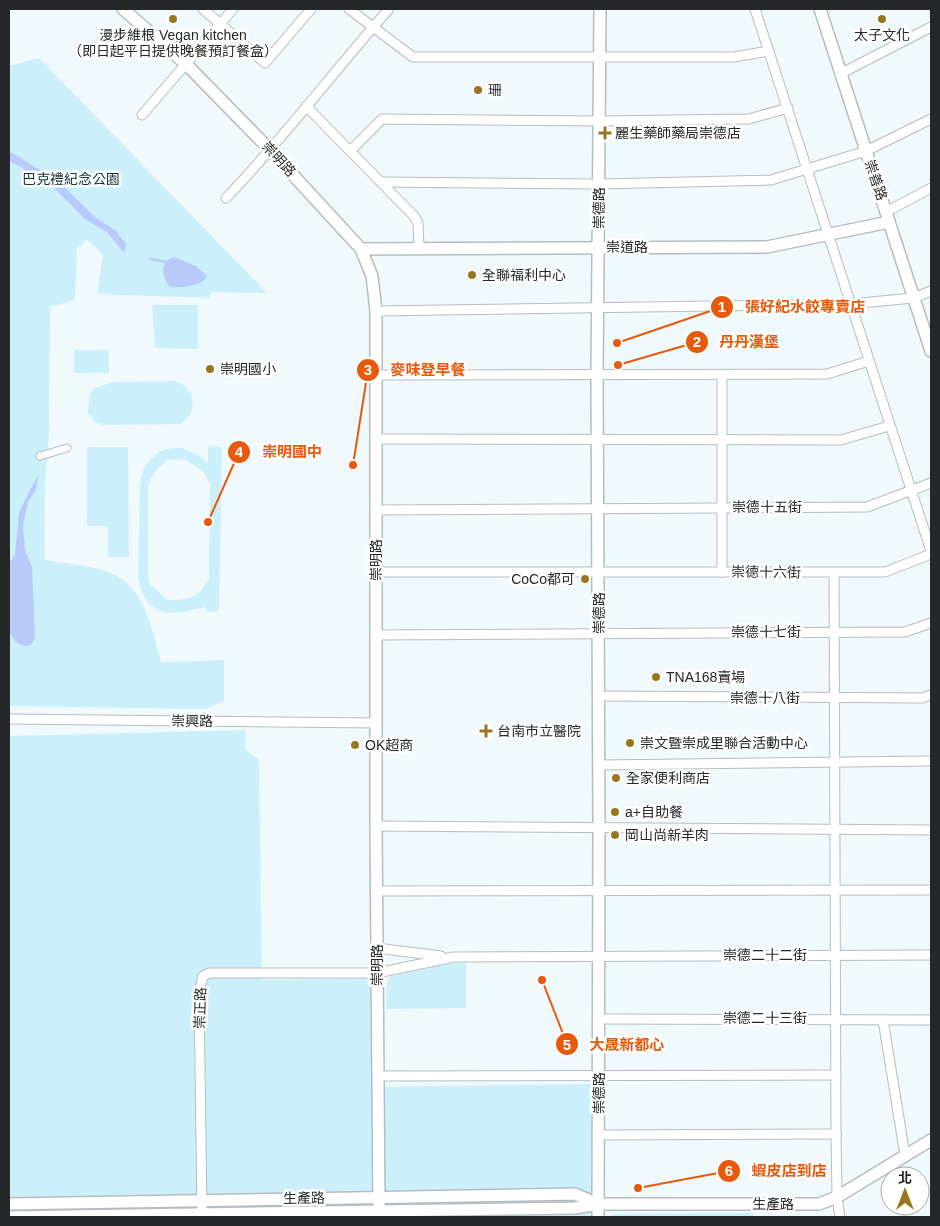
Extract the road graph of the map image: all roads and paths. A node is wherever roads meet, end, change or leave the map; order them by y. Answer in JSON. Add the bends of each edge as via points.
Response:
{"nodes":[{"id":1,"x":123,"y":9,"type":"edge"},
{"id":2,"x":203,"y":9,"type":"edge"},
{"id":3,"x":233,"y":9,"type":"edge"},
{"id":4,"x":311,"y":9,"type":"edge"},
{"id":5,"x":349,"y":9,"type":"edge"},
{"id":6,"x":389,"y":9,"type":"edge"},
{"id":7,"x":600,"y":9,"type":"edge"},
{"id":8,"x":755,"y":9,"type":"edge"},
{"id":9,"x":820,"y":9,"type":"edge"},
{"id":10,"x":220,"y":24,"type":"junction"},
{"id":11,"x":374,"y":26,"type":"junction"},
{"id":12,"x":931,"y":27,"type":"edge"},
{"id":13,"x":769,"y":50,"type":"junction"},
{"id":14,"x":599,"y":59,"type":"junction"},
{"id":15,"x":187,"y":65,"type":"junction"},
{"id":16,"x":840,"y":74,"type":"junction"},
{"id":17,"x":306,"y":106,"type":"junction"},
{"id":18,"x":788,"y":108,"type":"junction"},
{"id":19,"x":142,"y":115,"type":"dead end"},
{"id":20,"x":931,"y":120,"type":"edge"},
{"id":21,"x":599,"y":121,"type":"junction"},
{"id":22,"x":271,"y":151,"type":"junction"},
{"id":23,"x":350,"y":151,"type":"junction"},
{"id":24,"x":866,"y":151,"type":"junction"},
{"id":25,"x":807,"y":169,"type":"junction"},
{"id":26,"x":381,"y":182,"type":"junction"},
{"id":27,"x":599,"y":184,"type":"junction"},
{"id":28,"x":931,"y":188,"type":"edge"},
{"id":29,"x":226,"y":198,"type":"dead end"},
{"id":30,"x":888,"y":217,"type":"junction"},
{"id":31,"x":829,"y":236,"type":"junction"},
{"id":32,"x":420,"y":247,"type":"junction"},
{"id":33,"x":599,"y":247,"type":"junction"},
{"id":34,"x":361,"y":249,"type":"junction"},
{"id":35,"x":931,"y":291,"type":"edge"},
{"id":36,"x":913,"y":298,"type":"junction"},
{"id":37,"x":850,"y":304,"type":"junction"},
{"id":38,"x":597,"y":308,"type":"junction"},
{"id":39,"x":376,"y":311,"type":"junction"},
{"id":40,"x":931,"y":351,"type":"edge"},
{"id":41,"x":869,"y":362,"type":"junction"},
{"id":42,"x":722,"y":375,"type":"junction"},
{"id":43,"x":376,"y":376,"type":"junction"},
{"id":44,"x":596,"y":376,"type":"junction"},
{"id":45,"x":889,"y":426,"type":"junction"},
{"id":46,"x":376,"y":439,"type":"junction"},
{"id":47,"x":597,"y":439,"type":"junction"},
{"id":48,"x":722,"y":440,"type":"junction"},
{"id":49,"x":67,"y":448,"type":"dead end"},
{"id":50,"x":40,"y":456,"type":"dead end"},
{"id":51,"x":931,"y":483,"type":"edge"},
{"id":52,"x":910,"y":491,"type":"junction"},
{"id":53,"x":598,"y":508,"type":"junction"},
{"id":54,"x":722,"y":508,"type":"junction"},
{"id":55,"x":376,"y":510,"type":"junction"},
{"id":56,"x":931,"y":553,"type":"edge"},
{"id":57,"x":377,"y":572,"type":"junction"},
{"id":58,"x":598,"y":572,"type":"junction"},
{"id":59,"x":722,"y":572,"type":"junction"},
{"id":60,"x":834,"y":573,"type":"junction"},
{"id":61,"x":931,"y":624,"type":"edge"},
{"id":62,"x":834,"y":632,"type":"junction"},
{"id":63,"x":599,"y":633,"type":"junction"},
{"id":64,"x":377,"y":635,"type":"junction"},
{"id":65,"x":931,"y":695,"type":"edge"},
{"id":66,"x":599,"y":696,"type":"junction"},
{"id":67,"x":834,"y":698,"type":"junction"},
{"id":68,"x":9,"y":719,"type":"edge"},
{"id":69,"x":376,"y":723,"type":"junction"},
{"id":70,"x":931,"y":761,"type":"edge"},
{"id":71,"x":834,"y":764,"type":"junction"},
{"id":72,"x":599,"y":765,"type":"junction"},
{"id":73,"x":376,"y":826,"type":"junction"},
{"id":74,"x":599,"y":828,"type":"junction"},
{"id":75,"x":834,"y":830,"type":"junction"},
{"id":76,"x":931,"y":830,"type":"edge"},
{"id":77,"x":599,"y":890,"type":"junction"},
{"id":78,"x":834,"y":890,"type":"junction"},
{"id":79,"x":931,"y":890,"type":"edge"},
{"id":80,"x":376,"y":891,"type":"junction"},
{"id":81,"x":376,"y":948,"type":"junction"},
{"id":82,"x":599,"y":955,"type":"junction"},
{"id":83,"x":835,"y":955,"type":"junction"},
{"id":84,"x":931,"y":955,"type":"edge"},
{"id":85,"x":454,"y":957,"type":"junction"},
{"id":86,"x":376,"y":973,"type":"junction"},
{"id":87,"x":836,"y":1018,"type":"junction"},
{"id":88,"x":599,"y":1019,"type":"junction"},
{"id":89,"x":882,"y":1020,"type":"junction"},
{"id":90,"x":931,"y":1020,"type":"edge"},
{"id":91,"x":378,"y":1076,"type":"junction"},
{"id":92,"x":599,"y":1076,"type":"junction"},
{"id":93,"x":836,"y":1076,"type":"junction"},
{"id":94,"x":836,"y":1134,"type":"junction"},
{"id":95,"x":599,"y":1135,"type":"junction"},
{"id":96,"x":931,"y":1140,"type":"edge"},
{"id":97,"x":905,"y":1155,"type":"junction"},
{"id":98,"x":379,"y":1196,"type":"junction"},
{"id":99,"x":837,"y":1197,"type":"junction"},
{"id":100,"x":201,"y":1200,"type":"junction"},
{"id":101,"x":9,"y":1204,"type":"edge"},
{"id":102,"x":598,"y":1204,"type":"junction"},
{"id":103,"x":379,"y":1211,"type":"junction"},
{"id":104,"x":202,"y":1214,"type":"junction"},
{"id":105,"x":315,"y":1215,"type":"edge"},
{"id":106,"x":9,"y":1217,"type":"edge"},
{"id":107,"x":598,"y":1217,"type":"edge"},
{"id":108,"x":840,"y":1217,"type":"edge"}],
"edges":[{"from":1,"to":15,"type":"street","name":"崇明路"},
{"from":2,"to":10,"type":"street"},
{"from":3,"to":10,"type":"street"},
{"from":4,"to":10,"type":"street","via":[[265,63]]},
{"from":5,"to":11,"type":"street"},
{"from":6,"to":11,"type":"street"},
{"from":7,"to":14,"type":"street","name":"崇德路"},
{"from":8,"to":13,"type":"street"},
{"from":9,"to":16,"type":"street","name":"崇善路"},
{"from":10,"to":15,"type":"street"},
{"from":11,"to":14,"type":"street","via":[[413,57]]},
{"from":11,"to":17,"type":"street"},
{"from":12,"to":16,"type":"street"},
{"from":13,"to":14,"type":"street","via":[[733,57]]},
{"from":13,"to":18,"type":"street"},
{"from":14,"to":21,"type":"street","name":"崇德路"},
{"from":15,"to":19,"type":"street"},
{"from":15,"to":22,"type":"street","name":"崇明路"},
{"from":16,"to":24,"type":"street","name":"崇善路"},
{"from":17,"to":22,"type":"street"},
{"from":17,"to":23,"type":"street"},
{"from":18,"to":21,"type":"street","via":[[749,119]]},
{"from":18,"to":25,"type":"street"},
{"from":20,"to":24,"type":"street"},
{"from":21,"to":23,"type":"street","via":[[382,119]]},
{"from":21,"to":27,"type":"street","name":"崇德路"},
{"from":22,"to":29,"type":"street"},
{"from":22,"to":34,"type":"street","name":"崇明路"},
{"from":23,"to":26,"type":"street"},
{"from":24,"to":25,"type":"street"},
{"from":24,"to":30,"type":"street","name":"崇善路"},
{"from":25,"to":27,"type":"street","via":[[771,180]]},
{"from":25,"to":31,"type":"street"},
{"from":26,"to":27,"type":"street"},
{"from":26,"to":32,"type":"street","via":[[416,219]]},
{"from":27,"to":33,"type":"street","name":"崇德路"},
{"from":28,"to":30,"type":"street"},
{"from":30,"to":31,"type":"street","name":"崇道路"},
{"from":30,"to":36,"type":"street","name":"崇善路"},
{"from":31,"to":33,"type":"street","name":"崇道路","via":[[767,247]]},
{"from":31,"to":37,"type":"street"},
{"from":32,"to":33,"type":"street","name":"崇道路"},
{"from":32,"to":34,"type":"street","name":"崇道路"},
{"from":33,"to":38,"type":"street","name":"崇德路"},
{"from":34,"to":39,"type":"street","name":"崇明路","via":[[372,276]]},
{"from":35,"to":36,"type":"street"},
{"from":36,"to":37,"type":"street"},
{"from":36,"to":40,"type":"street","name":"崇善路"},
{"from":37,"to":38,"type":"street"},
{"from":37,"to":41,"type":"street"},
{"from":38,"to":39,"type":"street"},
{"from":38,"to":44,"type":"street","name":"崇德路"},
{"from":39,"to":43,"type":"street","name":"崇明路"},
{"from":41,"to":42,"type":"street","via":[[827,374]]},
{"from":41,"to":45,"type":"street"},
{"from":42,"to":44,"type":"street"},
{"from":42,"to":48,"type":"street"},
{"from":43,"to":44,"type":"street"},
{"from":43,"to":46,"type":"street","name":"崇明路"},
{"from":44,"to":47,"type":"street","name":"崇德路"},
{"from":45,"to":48,"type":"street","via":[[841,440]]},
{"from":45,"to":52,"type":"street"},
{"from":46,"to":47,"type":"street"},
{"from":46,"to":55,"type":"street","name":"崇明路"},
{"from":47,"to":48,"type":"street"},
{"from":47,"to":53,"type":"street","name":"崇德路"},
{"from":48,"to":54,"type":"street"},
{"from":49,"to":50,"type":"street"},
{"from":51,"to":52,"type":"street","name":"崇德十五街"},
{"from":52,"to":54,"type":"street","name":"崇德十五街","via":[[867,507]]},
{"from":52,"to":56,"type":"street"},
{"from":53,"to":54,"type":"street","name":"崇德十五街"},
{"from":53,"to":55,"type":"street","name":"崇德十五街"},
{"from":53,"to":58,"type":"street","name":"崇德路"},
{"from":54,"to":59,"type":"street"},
{"from":55,"to":57,"type":"street","name":"崇明路"},
{"from":56,"to":60,"type":"street","name":"崇德十六街","via":[[885,572]]},
{"from":57,"to":58,"type":"street","name":"崇德十六街"},
{"from":57,"to":64,"type":"street","name":"崇明路"},
{"from":58,"to":59,"type":"street","name":"崇德十六街"},
{"from":58,"to":63,"type":"street","name":"崇德路"},
{"from":59,"to":60,"type":"street","name":"崇德十六街"},
{"from":60,"to":62,"type":"street"},
{"from":61,"to":62,"type":"street","name":"崇德十七街","via":[[905,632]]},
{"from":62,"to":63,"type":"street","name":"崇德十七街"},
{"from":62,"to":67,"type":"street"},
{"from":63,"to":64,"type":"street","name":"崇德十七街"},
{"from":63,"to":66,"type":"street","name":"崇德路"},
{"from":64,"to":69,"type":"street","name":"崇明路"},
{"from":65,"to":67,"type":"street","name":"崇德十八街","via":[[922,698]]},
{"from":66,"to":67,"type":"street","name":"崇德十八街"},
{"from":66,"to":72,"type":"street","name":"崇德路"},
{"from":67,"to":71,"type":"street"},
{"from":68,"to":69,"type":"street","name":"崇興路"},
{"from":69,"to":73,"type":"street","name":"崇明路"},
{"from":70,"to":71,"type":"street"},
{"from":71,"to":72,"type":"street"},
{"from":71,"to":75,"type":"street"},
{"from":72,"to":74,"type":"street","name":"崇德路"},
{"from":73,"to":74,"type":"street"},
{"from":73,"to":80,"type":"street","name":"崇明路"},
{"from":74,"to":75,"type":"street"},
{"from":74,"to":77,"type":"street","name":"崇德路"},
{"from":75,"to":76,"type":"street"},
{"from":75,"to":78,"type":"street"},
{"from":77,"to":78,"type":"street"},
{"from":77,"to":80,"type":"street"},
{"from":77,"to":82,"type":"street","name":"崇德路"},
{"from":78,"to":79,"type":"street"},
{"from":78,"to":83,"type":"street"},
{"from":80,"to":81,"type":"street","name":"崇明路"},
{"from":81,"to":85,"type":"street"},
{"from":81,"to":86,"type":"street","name":"崇明路"},
{"from":82,"to":83,"type":"street","name":"崇德二十二街"},
{"from":82,"to":85,"type":"street","name":"崇德二十二街"},
{"from":82,"to":88,"type":"street","name":"崇德路"},
{"from":83,"to":84,"type":"street","name":"崇德二十二街"},
{"from":83,"to":87,"type":"street"},
{"from":85,"to":86,"type":"street"},
{"from":86,"to":91,"type":"street","name":"崇明路"},
{"from":86,"to":100,"type":"street","name":"崇正路","via":[[216,972],[203,976],[199,992]]},
{"from":87,"to":88,"type":"street","name":"崇德二十三街"},
{"from":87,"to":89,"type":"street","name":"崇德二十三街"},
{"from":87,"to":93,"type":"street"},
{"from":88,"to":92,"type":"street","name":"崇德路"},
{"from":89,"to":90,"type":"street","name":"崇德二十三街"},
{"from":89,"to":97,"type":"street"},
{"from":91,"to":92,"type":"street"},
{"from":91,"to":98,"type":"street","name":"崇明路"},
{"from":92,"to":93,"type":"street"},
{"from":92,"to":95,"type":"street","name":"崇德路"},
{"from":93,"to":94,"type":"street"},
{"from":94,"to":95,"type":"street"},
{"from":94,"to":99,"type":"street"},
{"from":95,"to":102,"type":"street","name":"崇德路"},
{"from":96,"to":97,"type":"street","name":"生產路"},
{"from":97,"to":99,"type":"street","name":"生產路"},
{"from":98,"to":100,"type":"street","name":"生產路"},
{"from":98,"to":102,"type":"street","name":"生產路","via":[[575,1194]]},
{"from":98,"to":103,"type":"street","name":"崇明路"},
{"from":99,"to":102,"type":"street","name":"生產路","via":[[819,1204]]},
{"from":99,"to":108,"type":"street"},
{"from":100,"to":101,"type":"street","name":"生產路"},
{"from":100,"to":104,"type":"street","name":"崇正路"},
{"from":102,"to":103,"type":"street","name":"生產路","via":[[575,1208]]},
{"from":102,"to":107,"type":"street","name":"崇德路"},
{"from":103,"to":105,"type":"street","name":"生產路"},
{"from":104,"to":105,"type":"street","name":"生產路"},
{"from":104,"to":106,"type":"street","name":"生產路"}]}
